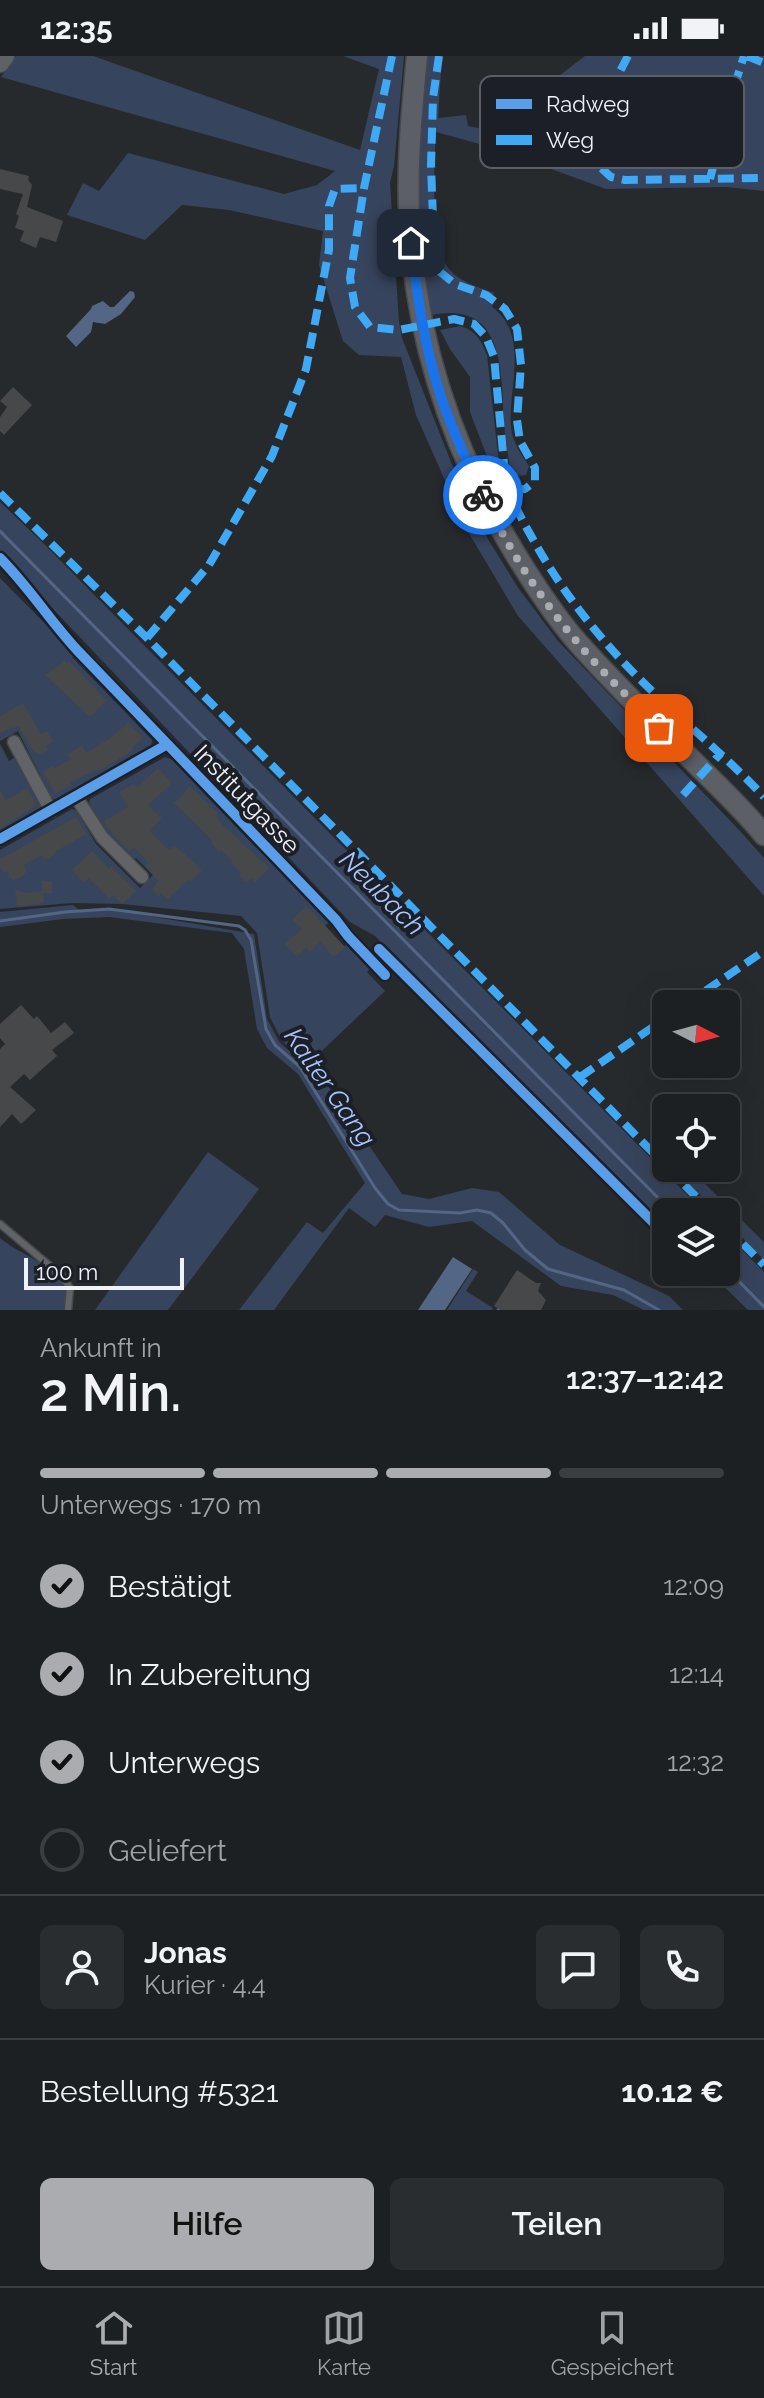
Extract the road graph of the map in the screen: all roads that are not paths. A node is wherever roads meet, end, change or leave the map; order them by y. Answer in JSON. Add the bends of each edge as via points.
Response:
{"nodes":[{"id":1,"x":5,"y":56,"type":"edge"},
{"id":2,"x":417,"y":56,"type":"edge"},
{"id":3,"x":0,"y":63,"type":"edge"},
{"id":4,"x":78,"y":651,"type":"dead end"},
{"id":5,"x":14,"y":742,"type":"dead end"},
{"id":6,"x":166,"y":745,"type":"junction"},
{"id":7,"x":76,"y":797,"type":"junction"},
{"id":8,"x":51,"y":811,"type":"junction"},
{"id":9,"x":764,"y":835,"type":"edge"},
{"id":10,"x":0,"y":839,"type":"edge"},
{"id":11,"x":142,"y":877,"type":"dead end"},
{"id":12,"x":385,"y":975,"type":"dead end"},
{"id":13,"x":0,"y":1224,"type":"edge"},
{"id":14,"x":68,"y":1310,"type":"edge"}],
"edges":[{"from":1,"to":3,"type":"street"},
{"from":2,"to":9,"type":"main road","via":[[409,193],[417,294],[440,394],[466,461],[494,520],[577,642]]},
{"from":4,"to":6,"type":"street","name":"Institutgasse"},
{"from":5,"to":8,"type":"street"},
{"from":6,"to":7,"type":"street"},
{"from":6,"to":12,"type":"street","name":"Institutgasse"},
{"from":7,"to":8,"type":"street"},
{"from":7,"to":11,"type":"street","via":[[102,837]]},
{"from":8,"to":10,"type":"street"},
{"from":13,"to":14,"type":"lane","via":[[62,1276],[70,1288]]}]}
